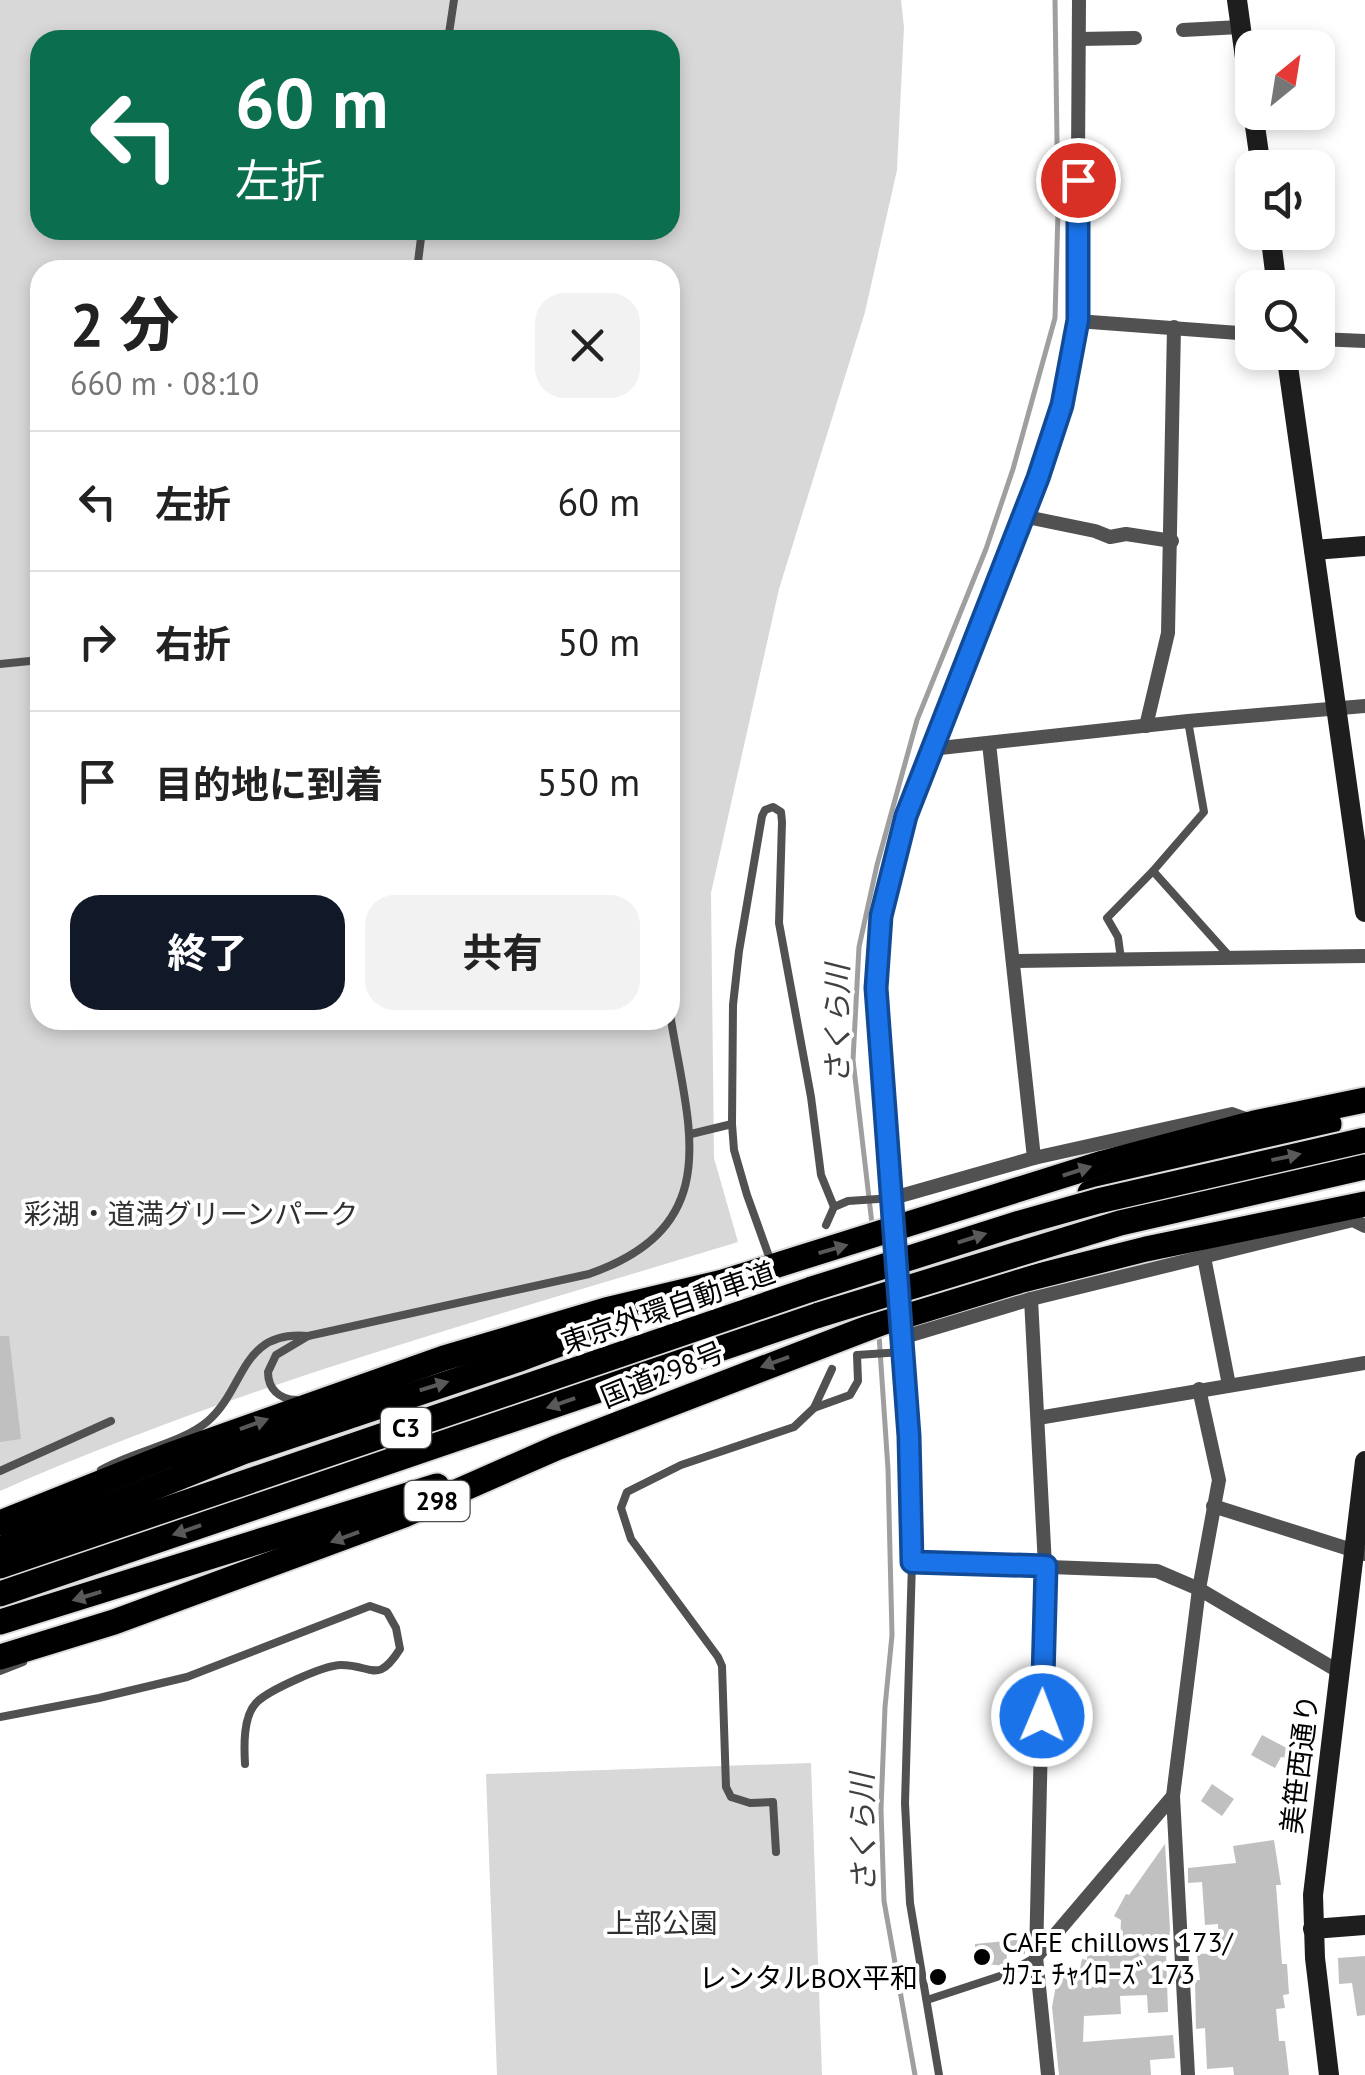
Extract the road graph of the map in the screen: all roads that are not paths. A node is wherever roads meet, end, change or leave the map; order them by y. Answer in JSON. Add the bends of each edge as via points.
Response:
{"nodes":[{"id":1,"x":454,"y":0,"type":"edge"},
{"id":2,"x":1079,"y":0,"type":"edge"},
{"id":3,"x":1237,"y":0,"type":"edge"},
{"id":4,"x":1240,"y":27,"type":"junction"},
{"id":5,"x":450,"y":30,"type":"edge"},
{"id":6,"x":1183,"y":30,"type":"dead end"},
{"id":7,"x":1240,"y":30,"type":"edge"},
{"id":8,"x":1135,"y":38,"type":"dead end"},
{"id":9,"x":1079,"y":39,"type":"junction"},
{"id":10,"x":1078,"y":320,"type":"junction"},
{"id":11,"x":1174,"y":327,"type":"junction"},
{"id":12,"x":1235,"y":332,"type":"edge"},
{"id":13,"x":1335,"y":339,"type":"edge"},
{"id":14,"x":1365,"y":341,"type":"edge"},
{"id":15,"x":1289,"y":370,"type":"edge"},
{"id":16,"x":1022,"y":516,"type":"junction"},
{"id":17,"x":1172,"y":541,"type":"junction"},
{"id":18,"x":1365,"y":546,"type":"edge"},
{"id":19,"x":1314,"y":550,"type":"junction"},
{"id":20,"x":30,"y":661,"type":"edge"},
{"id":21,"x":0,"y":664,"type":"edge"},
{"id":22,"x":1365,"y":706,"type":"edge"},
{"id":23,"x":1338,"y":709,"type":"junction"},
{"id":24,"x":1188,"y":721,"type":"junction"},
{"id":25,"x":1146,"y":726,"type":"junction"},
{"id":26,"x":989,"y":743,"type":"junction"},
{"id":27,"x":931,"y":750,"type":"junction"},
{"id":28,"x":1153,"y":872,"type":"junction"},
{"id":29,"x":1365,"y":912,"type":"edge"},
{"id":30,"x":1365,"y":956,"type":"edge"},
{"id":31,"x":1013,"y":960,"type":"junction"},
{"id":32,"x":1122,"y":960,"type":"junction"},
{"id":33,"x":1232,"y":960,"type":"junction"},
{"id":34,"x":673,"y":1030,"type":"edge"},
{"id":35,"x":1365,"y":1100,"type":"edge"},
{"id":36,"x":1365,"y":1116,"type":"edge"},
{"id":37,"x":1254,"y":1122,"type":"junction"},
{"id":38,"x":732,"y":1124,"type":"junction"},
{"id":39,"x":691,"y":1134,"type":"junction"},
{"id":40,"x":1365,"y":1140,"type":"edge"},
{"id":41,"x":1034,"y":1158,"type":"junction"},
{"id":42,"x":1365,"y":1167,"type":"edge"},
{"id":43,"x":1365,"y":1190,"type":"edge"},
{"id":44,"x":888,"y":1198,"type":"junction"},
{"id":45,"x":1365,"y":1204,"type":"edge"},
{"id":46,"x":834,"y":1207,"type":"junction"},
{"id":47,"x":1020,"y":1222,"type":"junction"},
{"id":48,"x":826,"y":1225,"type":"dead end"},
{"id":49,"x":1365,"y":1226,"type":"edge"},
{"id":50,"x":883,"y":1234,"type":"junction"},
{"id":51,"x":1204,"y":1257,"type":"junction"},
{"id":52,"x":773,"y":1266,"type":"junction"},
{"id":53,"x":970,"y":1267,"type":"junction"},
{"id":54,"x":723,"y":1282,"type":"junction"},
{"id":55,"x":1031,"y":1299,"type":"junction"},
{"id":56,"x":890,"y":1332,"type":"junction"},
{"id":57,"x":308,"y":1336,"type":"junction"},
{"id":58,"x":1365,"y":1363,"type":"edge"},
{"id":59,"x":832,"y":1369,"type":"dead end"},
{"id":60,"x":1229,"y":1385,"type":"junction"},
{"id":61,"x":1199,"y":1390,"type":"junction"},
{"id":62,"x":326,"y":1399,"type":"junction"},
{"id":63,"x":814,"y":1408,"type":"junction"},
{"id":64,"x":1038,"y":1418,"type":"junction"},
{"id":65,"x":110,"y":1421,"type":"dead end"},
{"id":66,"x":556,"y":1448,"type":"junction"},
{"id":67,"x":1365,"y":1461,"type":"edge"},
{"id":68,"x":0,"y":1471,"type":"edge"},
{"id":69,"x":1213,"y":1506,"type":"junction"},
{"id":70,"x":39,"y":1507,"type":"junction"},
{"id":71,"x":0,"y":1523,"type":"edge"},
{"id":72,"x":0,"y":1548,"type":"edge"},
{"id":73,"x":1360,"y":1553,"type":"edge"},
{"id":74,"x":912,"y":1562,"type":"junction"},
{"id":75,"x":0,"y":1566,"type":"edge"},
{"id":76,"x":1046,"y":1566,"type":"junction"},
{"id":77,"x":1199,"y":1590,"type":"junction"},
{"id":78,"x":0,"y":1594,"type":"edge"},
{"id":79,"x":0,"y":1622,"type":"edge"},
{"id":80,"x":114,"y":1622,"type":"junction"},
{"id":81,"x":0,"y":1657,"type":"edge"},
{"id":82,"x":0,"y":1671,"type":"edge"},
{"id":83,"x":1338,"y":1671,"type":"junction"},
{"id":84,"x":0,"y":1717,"type":"edge"},
{"id":85,"x":245,"y":1764,"type":"dead end"},
{"id":86,"x":1173,"y":1796,"type":"junction"},
{"id":87,"x":776,"y":1852,"type":"dead end"},
{"id":88,"x":1365,"y":1925,"type":"edge"},
{"id":89,"x":1313,"y":1929,"type":"junction"},
{"id":90,"x":1036,"y":1957,"type":"junction"},
{"id":91,"x":927,"y":2000,"type":"junction"},
{"id":92,"x":939,"y":2075,"type":"edge"},
{"id":93,"x":1048,"y":2075,"type":"edge"},
{"id":94,"x":1188,"y":2075,"type":"edge"},
{"id":95,"x":1329,"y":2075,"type":"edge"}],
"edges":[{"from":1,"to":5,"type":"lane"},
{"from":2,"to":9,"type":"street"},
{"from":3,"to":4,"type":"street"},
{"from":4,"to":6,"type":"street"},
{"from":4,"to":7,"type":"street"},
{"from":8,"to":9,"type":"street"},
{"from":9,"to":10,"type":"street"},
{"from":10,"to":11,"type":"street"},
{"from":10,"to":16,"type":"street","via":[[1062,405]]},
{"from":11,"to":12,"type":"street"},
{"from":11,"to":17,"type":"street"},
{"from":13,"to":14,"type":"street"},
{"from":15,"to":19,"type":"street"},
{"from":16,"to":17,"type":"street","via":[[1110,537]]},
{"from":16,"to":27,"type":"street"},
{"from":17,"to":25,"type":"street","via":[[1168,634]]},
{"from":18,"to":19,"type":"street"},
{"from":19,"to":23,"type":"street"},
{"from":20,"to":21,"type":"lane"},
{"from":22,"to":23,"type":"street"},
{"from":23,"to":24,"type":"street"},
{"from":23,"to":29,"type":"street"},
{"from":24,"to":25,"type":"street"},
{"from":24,"to":28,"type":"lane","via":[[1204,812]]},
{"from":25,"to":26,"type":"street"},
{"from":26,"to":27,"type":"street"},
{"from":26,"to":31,"type":"street"},
{"from":27,"to":44,"type":"street","via":[[881,916],[876,988]]},
{"from":28,"to":32,"type":"lane","via":[[1106,918]]},
{"from":28,"to":33,"type":"lane"},
{"from":30,"to":33,"type":"street"},
{"from":31,"to":32,"type":"street"},
{"from":31,"to":41,"type":"street"},
{"from":32,"to":33,"type":"street"},
{"from":34,"to":39,"type":"lane"},
{"from":35,"to":37,"type":"highway"},
{"from":36,"to":47,"type":"highway","bridge":true,"via":[[1234,1147]]},
{"from":37,"to":41,"type":"street","via":[[1232,1114]]},
{"from":50,"to":37,"type":"highway","one_way":true},
{"from":38,"to":39,"type":"lane"},
{"from":38,"to":46,"type":"lane","via":[[739,951],[762,816],[774,807],[782,822],[779,922],[821,1175]]},
{"from":38,"to":52,"type":"lane"},
{"from":39,"to":57,"type":"lane","via":[[679,1206],[652,1240],[612,1266]]},
{"from":47,"to":40,"type":"highway","name":"東京外環自動車道","number":"C3","one_way":true,"bridge":true},
{"from":41,"to":44,"type":"street"},
{"from":42,"to":53,"type":"highway","name":"東京外環自動車道","number":"C3","bridge":true,"via":[[1180,1208]]},
{"from":43,"to":53,"type":"highway","bridge":true},
{"from":44,"to":46,"type":"lane"},
{"from":44,"to":50,"type":"street"},
{"from":45,"to":56,"type":"highway","name":"国道298号","number":"298","via":[[1019,1281]]},
{"from":46,"to":48,"type":"lane"},
{"from":75,"to":47,"type":"highway","name":"東京外環自動車道","number":"C3","one_way":true,"bridge":true},
{"from":49,"to":51,"type":"street","via":[[1353,1220]]},
{"from":52,"to":50,"type":"highway","one_way":true},
{"from":50,"to":56,"type":"street"},
{"from":51,"to":55,"type":"street"},
{"from":51,"to":60,"type":"street"},
{"from":52,"to":54,"type":"highway"},
{"from":53,"to":78,"type":"highway","name":"東京外環自動車道","number":"C3","one_way":true,"bridge":true},
{"from":54,"to":62,"type":"highway","via":[[539,1330]]},
{"from":72,"to":54,"type":"highway","one_way":true,"via":[[243,1452],[518,1360]]},
{"from":55,"to":56,"type":"street"},
{"from":55,"to":64,"type":"street"},
{"from":56,"to":63,"type":"lane","via":[[857,1355],[856,1390]]},
{"from":56,"to":66,"type":"highway","name":"国道298号","number":"298","one_way":true},
{"from":56,"to":74,"type":"lane","via":[[909,1436]]},
{"from":57,"to":62,"type":"lane","via":[[276,1354],[268,1379],[284,1399]]},
{"from":57,"to":70,"type":"lane","via":[[292,1334],[256,1351],[206,1423],[116,1461]]},
{"from":58,"to":60,"type":"street"},
{"from":59,"to":63,"type":"lane"},
{"from":60,"to":61,"type":"street"},
{"from":61,"to":64,"type":"street"},
{"from":61,"to":69,"type":"street","via":[[1219,1480]]},
{"from":70,"to":62,"type":"highway","one_way":true},
{"from":63,"to":87,"type":"lane","via":[[794,1427],[681,1465],[627,1492],[621,1508],[630,1539],[718,1657],[726,1787],[741,1801],[774,1802]]},
{"from":64,"to":76,"type":"street"},
{"from":65,"to":68,"type":"lane"},
{"from":66,"to":79,"type":"highway","one_way":true},
{"from":66,"to":80,"type":"highway","name":"国道298号","number":"298","one_way":true,"via":[[404,1516]]},
{"from":67,"to":73,"type":"street","name":"美笹西通り"},
{"from":69,"to":73,"type":"street"},
{"from":69,"to":77,"type":"street"},
{"from":70,"to":71,"type":"highway"},
{"from":73,"to":83,"type":"street","name":"美笹西通り"},
{"from":74,"to":76,"type":"street"},
{"from":74,"to":91,"type":"lane","via":[[905,1803],[910,1903]]},
{"from":76,"to":77,"type":"street","via":[[1156,1571]]},
{"from":76,"to":90,"type":"street"},
{"from":77,"to":83,"type":"street"},
{"from":77,"to":86,"type":"street"},
{"from":80,"to":81,"type":"highway","name":"国道298号","number":"298"},
{"from":80,"to":82,"type":"lane"},
{"from":83,"to":89,"type":"street","name":"美笹西通り"},
{"from":84,"to":85,"type":"lane","via":[[187,1676],[370,1606],[387,1612],[400,1649],[390,1666],[374,1672],[341,1665],[303,1675],[256,1703],[248,1719]]},
{"from":86,"to":90,"type":"street"},
{"from":86,"to":94,"type":"street"},
{"from":88,"to":89,"type":"street"},
{"from":89,"to":95,"type":"street","name":"美笹西通り"},
{"from":90,"to":91,"type":"lane"},
{"from":90,"to":93,"type":"street"},
{"from":91,"to":92,"type":"lane"}]}
